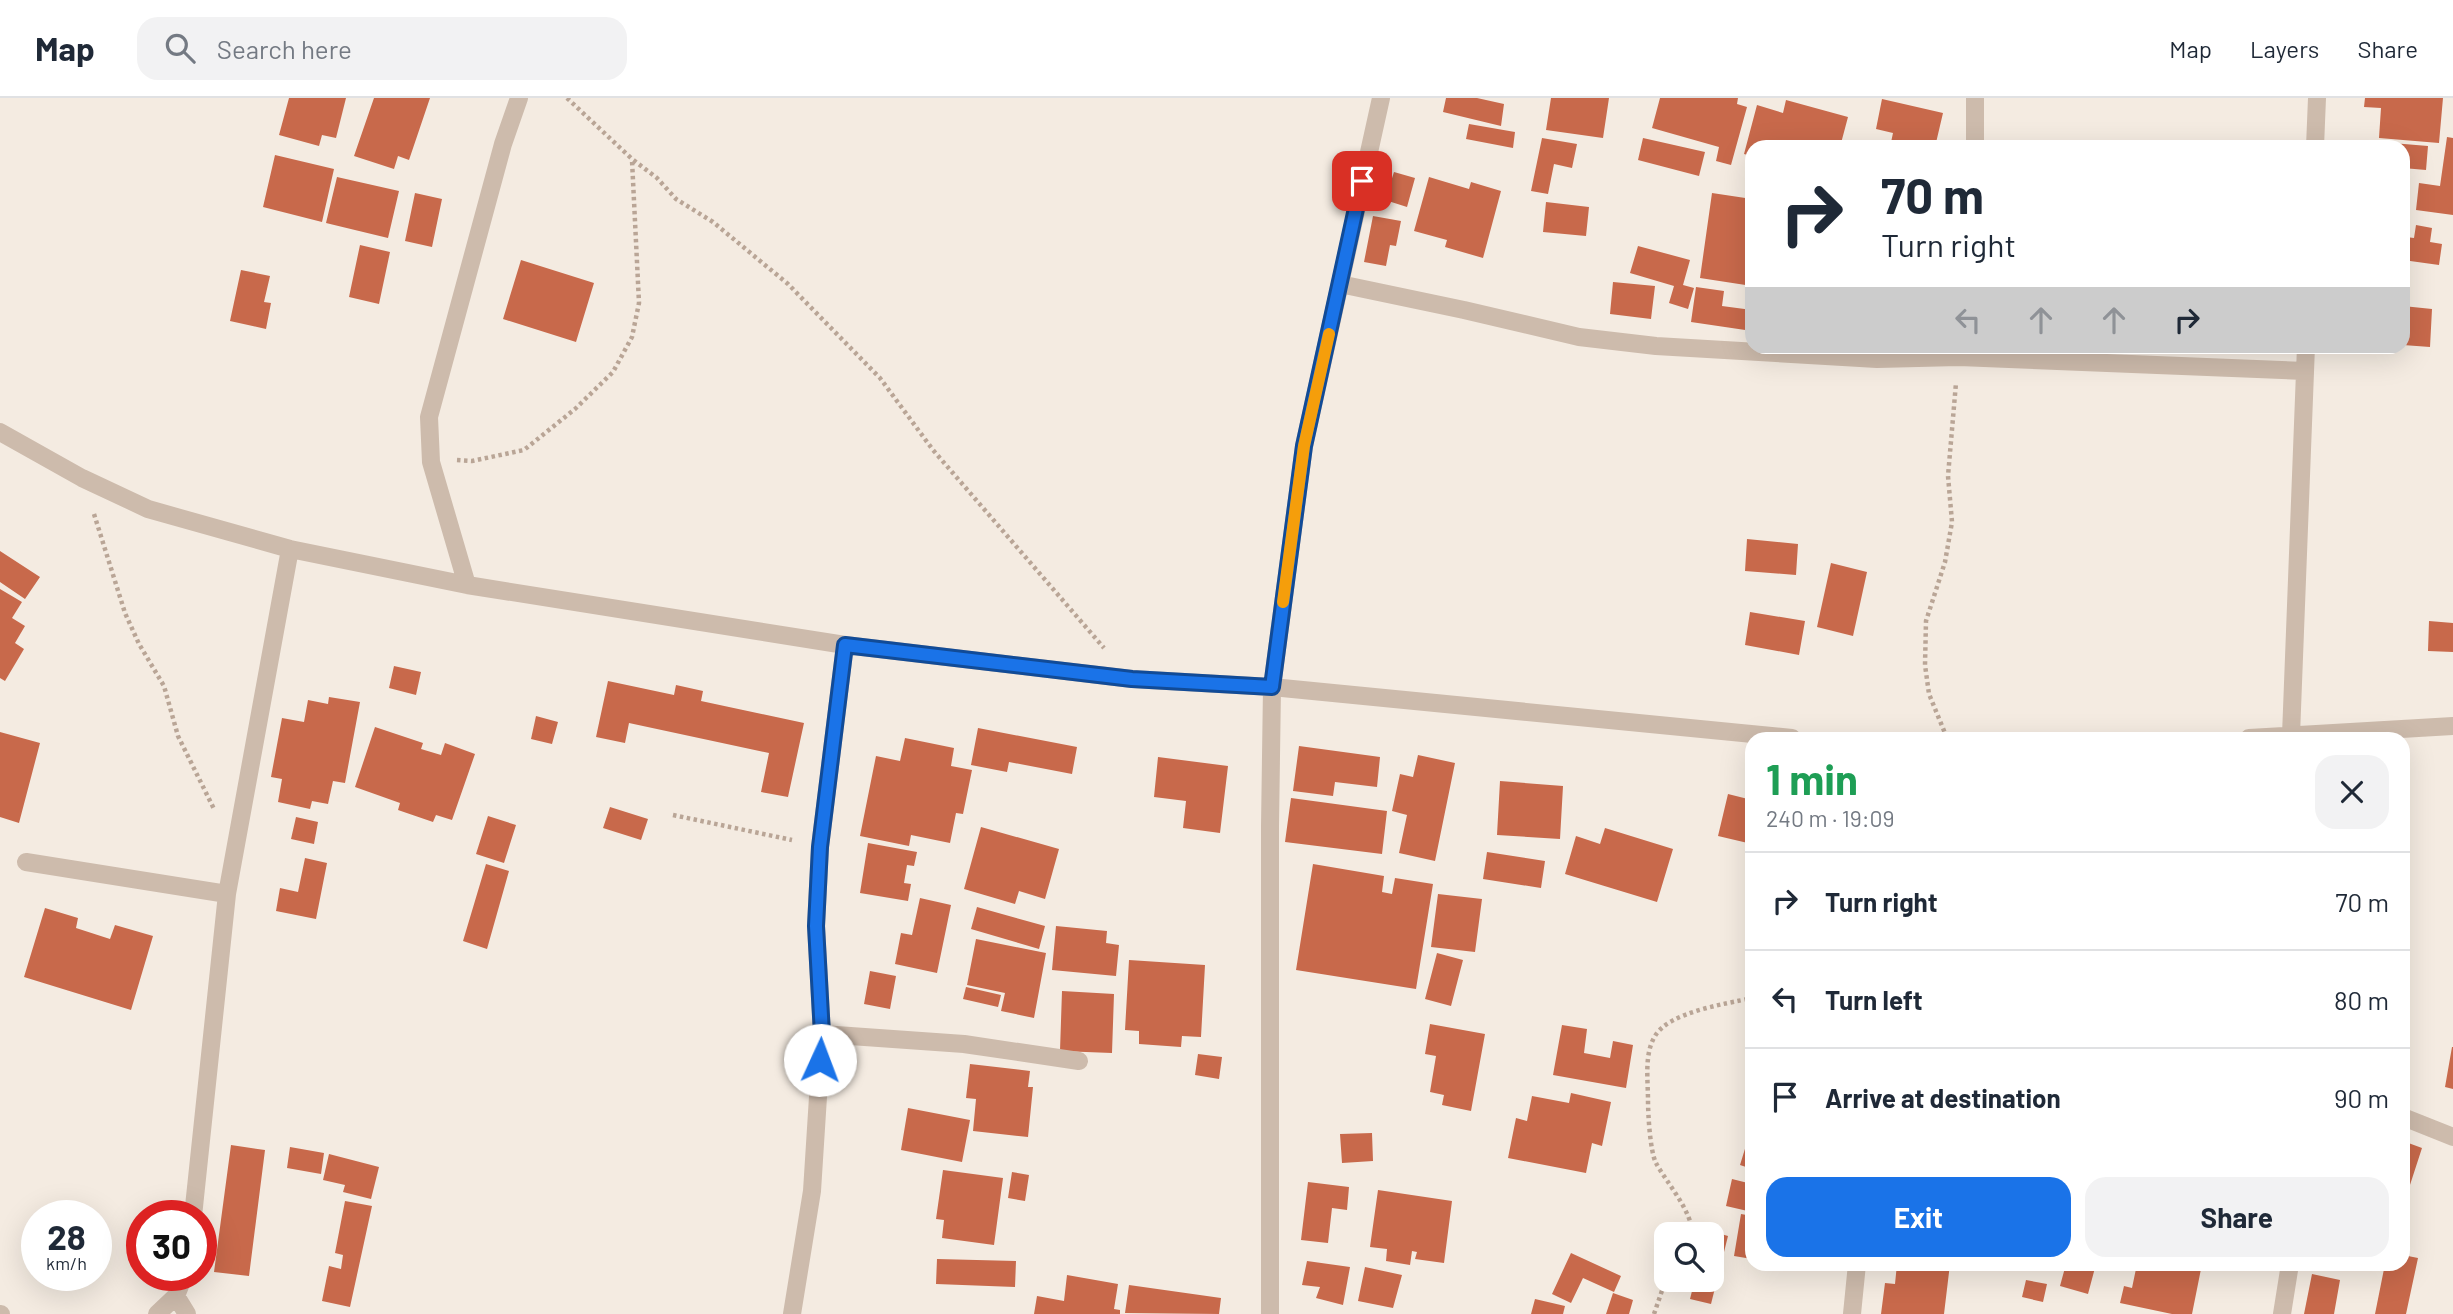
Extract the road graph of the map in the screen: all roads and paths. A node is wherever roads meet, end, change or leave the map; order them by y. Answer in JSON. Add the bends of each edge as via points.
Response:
{"nodes":[{"id":1,"x":519,"y":98,"type":"edge"},
{"id":2,"x":566,"y":98,"type":"edge"},
{"id":3,"x":1381,"y":98,"type":"edge"},
{"id":4,"x":1975,"y":98,"type":"edge"},
{"id":5,"x":2317,"y":98,"type":"edge"},
{"id":6,"x":1975,"y":140,"type":"edge"},
{"id":7,"x":2315,"y":140,"type":"edge"},
{"id":8,"x":632,"y":159,"type":"junction"},
{"id":9,"x":1340,"y":284,"type":"junction"},
{"id":10,"x":1745,"y":350,"type":"edge"},
{"id":11,"x":1800,"y":354,"type":"edge"},
{"id":12,"x":1970,"y":354,"type":"edge"},
{"id":13,"x":2012,"y":354,"type":"edge"},
{"id":14,"x":2306,"y":354,"type":"edge"},
{"id":15,"x":1958,"y":357,"type":"junction"},
{"id":16,"x":2305,"y":371,"type":"junction"},
{"id":17,"x":0,"y":432,"type":"edge"},
{"id":18,"x":431,"y":462,"type":"junction"},
{"id":19,"x":82,"y":478,"type":"junction"},
{"id":20,"x":290,"y":549,"type":"junction"},
{"id":21,"x":467,"y":585,"type":"junction"},
{"id":22,"x":845,"y":645,"type":"junction"},
{"id":23,"x":1132,"y":679,"type":"junction"},
{"id":24,"x":1272,"y":687,"type":"junction"},
{"id":25,"x":2453,"y":726,"type":"edge"},
{"id":26,"x":1945,"y":732,"type":"edge"},
{"id":27,"x":2298,"y":732,"type":"edge"},
{"id":28,"x":2360,"y":732,"type":"edge"},
{"id":29,"x":1745,"y":733,"type":"edge"},
{"id":30,"x":673,"y":815,"type":"dead end"},
{"id":31,"x":236,"y":846,"type":"junction"},
{"id":32,"x":820,"y":847,"type":"junction"},
{"id":33,"x":26,"y":862,"type":"dead end"},
{"id":34,"x":227,"y":894,"type":"junction"},
{"id":35,"x":1745,"y":1000,"type":"edge"},
{"id":36,"x":822,"y":1034,"type":"junction"},
{"id":37,"x":1079,"y":1061,"type":"dead end"},
{"id":38,"x":2410,"y":1120,"type":"edge"},
{"id":39,"x":2453,"y":1137,"type":"edge"},
{"id":40,"x":195,"y":1200,"type":"edge"},
{"id":41,"x":1690,"y":1222,"type":"edge"},
{"id":42,"x":1856,"y":1271,"type":"edge"},
{"id":43,"x":2289,"y":1271,"type":"edge"},
{"id":44,"x":178,"y":1291,"type":"edge"},
{"id":45,"x":1662,"y":1292,"type":"edge"},
{"id":46,"x":176,"y":1296,"type":"junction"},
{"id":47,"x":157,"y":1314,"type":"edge"},
{"id":48,"x":187,"y":1314,"type":"edge"},
{"id":49,"x":792,"y":1314,"type":"edge"},
{"id":50,"x":1270,"y":1314,"type":"edge"},
{"id":51,"x":1654,"y":1314,"type":"edge"},
{"id":52,"x":1852,"y":1314,"type":"edge"},
{"id":53,"x":2282,"y":1314,"type":"edge"}],
"edges":[{"from":1,"to":18,"type":"street","via":[[429,417]]},
{"from":2,"to":8,"type":"path"},
{"from":3,"to":9,"type":"street"},
{"from":4,"to":6,"type":"street"},
{"from":5,"to":7,"type":"street"},
{"from":8,"to":18,"type":"path","via":[[639,303],[632,337],[613,372],[523,450],[472,461]]},
{"from":8,"to":23,"type":"path","via":[[676,199],[713,222],[788,284],[880,378],[965,488]]},
{"from":9,"to":10,"type":"street","via":[[1579,337]]},
{"from":9,"to":24,"type":"street","via":[[1304,446]]},
{"from":11,"to":15,"type":"street","via":[[1877,359]]},
{"from":12,"to":15,"type":"street"},
{"from":13,"to":16,"type":"street"},
{"from":14,"to":16,"type":"street"},
{"from":15,"to":26,"type":"path","via":[[1948,476],[1952,522],[1926,621],[1924,666],[1929,694]]},
{"from":16,"to":27,"type":"street"},
{"from":17,"to":19,"type":"street"},
{"from":18,"to":21,"type":"street"},
{"from":19,"to":20,"type":"street","via":[[148,509]]},
{"from":19,"to":31,"type":"path","via":[[125,613],[164,686],[178,736]]},
{"from":20,"to":21,"type":"street"},
{"from":20,"to":31,"type":"street"},
{"from":21,"to":22,"type":"street"},
{"from":22,"to":23,"type":"street"},
{"from":22,"to":32,"type":"street"},
{"from":23,"to":24,"type":"street"},
{"from":24,"to":29,"type":"street"},
{"from":24,"to":50,"type":"street"},
{"from":25,"to":28,"type":"street"},
{"from":30,"to":32,"type":"path"},
{"from":31,"to":34,"type":"street"},
{"from":32,"to":36,"type":"street","via":[[816,926]]},
{"from":33,"to":34,"type":"street"},
{"from":34,"to":40,"type":"street"},
{"from":35,"to":41,"type":"path","via":[[1666,1023],[1654,1037],[1649,1057],[1654,1160]]},
{"from":36,"to":37,"type":"street","via":[[964,1044]]},
{"from":36,"to":49,"type":"street","via":[[812,1191]]},
{"from":38,"to":39,"type":"street"},
{"from":42,"to":52,"type":"street"},
{"from":43,"to":53,"type":"street"},
{"from":44,"to":46,"type":"street"},
{"from":45,"to":51,"type":"path"},
{"from":46,"to":47,"type":"street"},
{"from":46,"to":48,"type":"street"}]}
